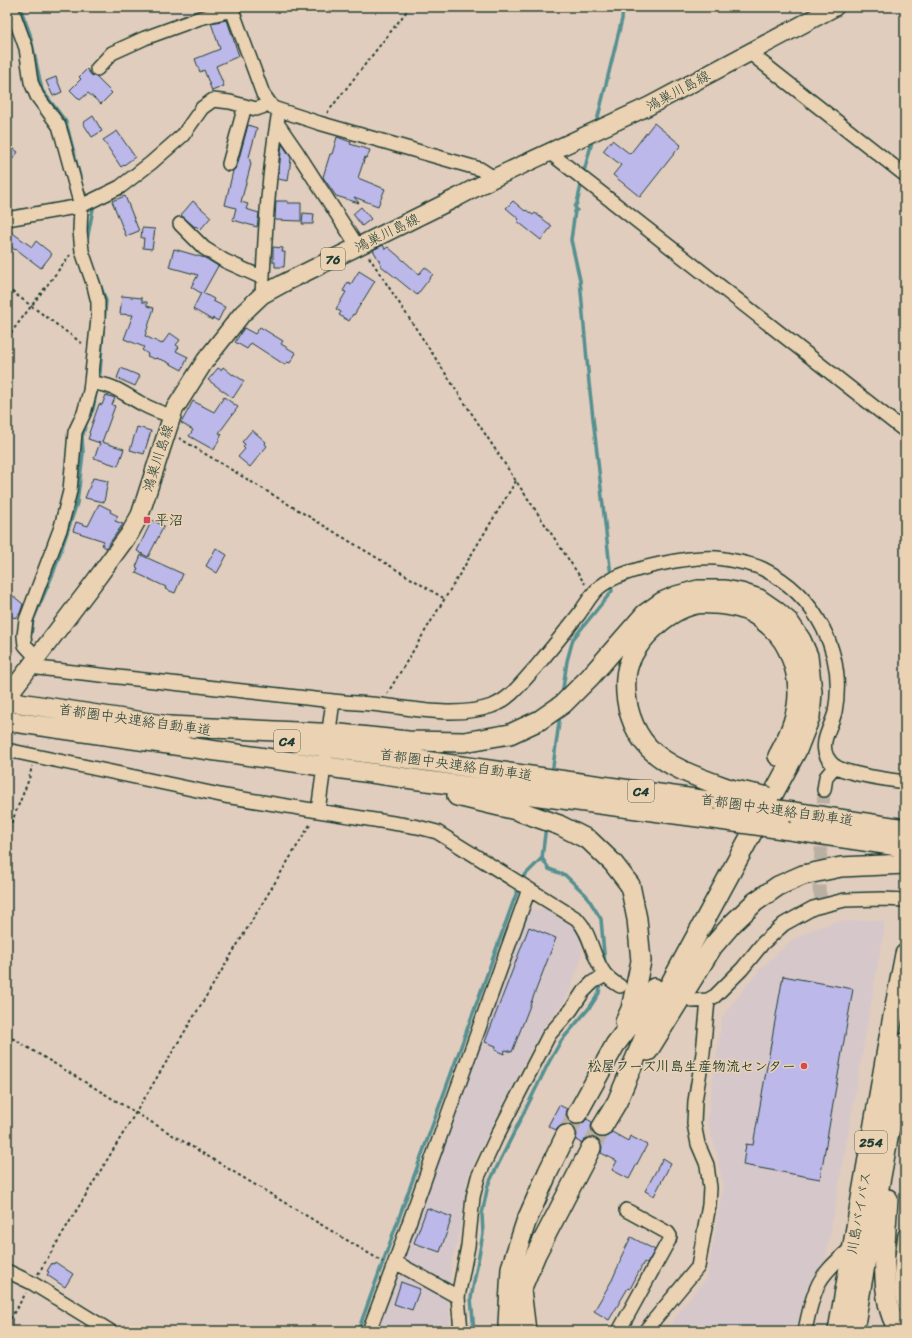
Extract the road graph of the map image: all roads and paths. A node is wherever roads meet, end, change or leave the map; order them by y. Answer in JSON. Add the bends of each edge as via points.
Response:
{"nodes":[{"id":1,"x":11,"y":7,"type":"edge"},
{"id":2,"x":410,"y":7,"type":"edge"},
{"id":3,"x":835,"y":7,"type":"edge"},
{"id":4,"x":231,"y":8,"type":"edge"},
{"id":5,"x":750,"y":53,"type":"junction"},
{"id":6,"x":97,"y":69,"type":"dead end"},
{"id":7,"x":268,"y":102,"type":"junction"},
{"id":8,"x":245,"y":106,"type":"junction"},
{"id":9,"x":280,"y":111,"type":"junction"},
{"id":10,"x":319,"y":123,"type":"junction"},
{"id":11,"x":277,"y":124,"type":"junction"},
{"id":12,"x":549,"y":152,"type":"junction"},
{"id":13,"x":229,"y":164,"type":"dead end"},
{"id":14,"x":905,"y":175,"type":"edge"},
{"id":15,"x":494,"y":178,"type":"junction"},
{"id":16,"x":81,"y":206,"type":"junction"},
{"id":17,"x":7,"y":219,"type":"edge"},
{"id":18,"x":180,"y":224,"type":"dead end"},
{"id":19,"x":81,"y":242,"type":"junction"},
{"id":20,"x":360,"y":246,"type":"junction"},
{"id":21,"x":263,"y":278,"type":"junction"},
{"id":22,"x":7,"y":288,"type":"edge"},
{"id":23,"x":262,"y":295,"type":"junction"},
{"id":24,"x":31,"y":306,"type":"junction"},
{"id":25,"x":7,"y":338,"type":"edge"},
{"id":26,"x":95,"y":353,"type":"junction"},
{"id":27,"x":95,"y":383,"type":"junction"},
{"id":28,"x":169,"y":423,"type":"junction"},
{"id":29,"x":905,"y":431,"type":"edge"},
{"id":30,"x":516,"y":482,"type":"junction"},
{"id":31,"x":595,"y":592,"type":"junction"},
{"id":32,"x":445,"y":599,"type":"junction"},
{"id":33,"x":33,"y":662,"type":"junction"},
{"id":34,"x":7,"y":697,"type":"edge"},
{"id":35,"x":7,"y":701,"type":"edge"},
{"id":36,"x":333,"y":701,"type":"junction"},
{"id":37,"x":380,"y":705,"type":"junction"},
{"id":38,"x":13,"y":722,"type":"edge"},
{"id":39,"x":328,"y":740,"type":"junction"},
{"id":40,"x":7,"y":750,"type":"edge"},
{"id":41,"x":35,"y":755,"type":"junction"},
{"id":42,"x":324,"y":766,"type":"junction"},
{"id":43,"x":835,"y":766,"type":"junction"},
{"id":44,"x":427,"y":781,"type":"junction"},
{"id":45,"x":905,"y":782,"type":"edge"},
{"id":46,"x":824,"y":790,"type":"tunnel mouth"},
{"id":47,"x":726,"y":796,"type":"junction"},
{"id":48,"x":795,"y":807,"type":"junction"},
{"id":49,"x":318,"y":811,"type":"junction"},
{"id":50,"x":905,"y":817,"type":"edge"},
{"id":51,"x":7,"y":834,"type":"edge"},
{"id":52,"x":904,"y":850,"type":"edge"},
{"id":53,"x":528,"y":888,"type":"junction"},
{"id":54,"x":905,"y":900,"type":"edge"},
{"id":55,"x":905,"y":954,"type":"edge"},
{"id":56,"x":606,"y":975,"type":"junction"},
{"id":57,"x":620,"y":986,"type":"dead end"},
{"id":58,"x":693,"y":1000,"type":"dead end"},
{"id":59,"x":708,"y":1000,"type":"junction"},
{"id":60,"x":7,"y":1035,"type":"edge"},
{"id":61,"x":905,"y":1042,"type":"edge"},
{"id":62,"x":615,"y":1045,"type":"junction"},
{"id":63,"x":617,"y":1102,"type":"junction"},
{"id":64,"x":135,"y":1113,"type":"junction"},
{"id":65,"x":577,"y":1114,"type":"tunnel mouth"},
{"id":66,"x":893,"y":1115,"type":"junction"},
{"id":67,"x":602,"y":1127,"type":"tunnel mouth"},
{"id":68,"x":566,"y":1135,"type":"tunnel mouth"},
{"id":69,"x":591,"y":1148,"type":"tunnel mouth"},
{"id":70,"x":626,"y":1210,"type":"dead end"},
{"id":71,"x":905,"y":1235,"type":"edge"},
{"id":72,"x":854,"y":1245,"type":"junction"},
{"id":73,"x":394,"y":1264,"type":"junction"},
{"id":74,"x":7,"y":1271,"type":"edge"},
{"id":75,"x":32,"y":1283,"type":"junction"},
{"id":76,"x":845,"y":1293,"type":"junction"},
{"id":77,"x":458,"y":1297,"type":"junction"},
{"id":78,"x":905,"y":1305,"type":"edge"},
{"id":79,"x":7,"y":1324,"type":"edge"},
{"id":80,"x":110,"y":1331,"type":"edge"},
{"id":81,"x":369,"y":1331,"type":"edge"},
{"id":82,"x":461,"y":1331,"type":"edge"},
{"id":83,"x":510,"y":1331,"type":"edge"},
{"id":84,"x":526,"y":1331,"type":"edge"},
{"id":85,"x":619,"y":1331,"type":"edge"},
{"id":86,"x":645,"y":1331,"type":"edge"},
{"id":87,"x":805,"y":1331,"type":"edge"},
{"id":88,"x":828,"y":1331,"type":"edge"},
{"id":89,"x":838,"y":1331,"type":"edge"},
{"id":90,"x":854,"y":1331,"type":"edge"},
{"id":91,"x":900,"y":1331,"type":"edge"}],
"edges":[{"from":1,"to":16,"type":"street","via":[[26,48],[31,82],[36,96],[59,126]]},
{"from":2,"to":10,"type":"path"},
{"from":3,"to":5,"type":"main road","name":"鴻巣川島線","number":"76"},
{"from":4,"to":6,"type":"street","via":[[145,38],[112,54]]},
{"from":4,"to":7,"type":"street"},
{"from":5,"to":12,"type":"main road","name":"鴻巣川島線","number":"76","via":[[649,106]]},
{"from":5,"to":14,"type":"street"},
{"from":7,"to":8,"type":"street","via":[[256,109]]},
{"from":7,"to":9,"type":"street"},
{"from":8,"to":13,"type":"street"},
{"from":8,"to":16,"type":"street","via":[[213,100],[202,108],[183,135],[151,163],[120,187]]},
{"from":9,"to":10,"type":"street"},
{"from":9,"to":11,"type":"street"},
{"from":10,"to":15,"type":"street","via":[[480,169]]},
{"from":11,"to":20,"type":"street"},
{"from":11,"to":21,"type":"street","via":[[266,217]]},
{"from":12,"to":15,"type":"main road","name":"鴻巣川島線","number":"76"},
{"from":12,"to":29,"type":"street"},
{"from":15,"to":20,"type":"main road","name":"鴻巣川島線","number":"76"},
{"from":16,"to":17,"type":"street"},
{"from":16,"to":19,"type":"street"},
{"from":18,"to":21,"type":"street","via":[[204,248],[225,261]]},
{"from":19,"to":24,"type":"path"},
{"from":19,"to":26,"type":"street","via":[[98,302]]},
{"from":20,"to":23,"type":"main road","name":"鴻巣川島線","number":"76"},
{"from":20,"to":30,"type":"path"},
{"from":21,"to":23,"type":"street"},
{"from":22,"to":24,"type":"path"},
{"from":23,"to":28,"type":"main road","name":"鴻巣川島線","number":"76","via":[[242,314],[205,361],[187,387]]},
{"from":24,"to":25,"type":"path"},
{"from":24,"to":26,"type":"path"},
{"from":26,"to":27,"type":"street"},
{"from":27,"to":28,"type":"street","via":[[117,388]]},
{"from":27,"to":33,"type":"street","via":[[75,432],[70,490],[61,527],[26,620],[25,645]]},
{"from":28,"to":32,"type":"path"},
{"from":28,"to":33,"type":"main road","name":"鴻巣川島線","number":"76","via":[[140,515],[130,533]]},
{"from":30,"to":31,"type":"path","via":[[583,581]]},
{"from":30,"to":32,"type":"path"},
{"from":31,"to":37,"type":"street","via":[[518,688],[492,706],[450,711]]},
{"from":31,"to":43,"type":"street","via":[[617,576],[695,558],[723,559],[762,568],[792,587],[812,608],[827,635],[834,660],[837,684],[835,711],[824,746],[827,757]]},
{"from":32,"to":37,"type":"path"},
{"from":33,"to":34,"type":"main road","name":"鴻巣川島線","number":"76"},
{"from":33,"to":36,"type":"street"},
{"from":35,"to":39,"type":"highway","name":"首都圏中央連絡自動車道","number":"C4","via":[[169,726]]},
{"from":36,"to":37,"type":"street"},
{"from":36,"to":39,"type":"street"},
{"from":38,"to":42,"type":"highway","name":"首都圏中央連絡自動車道","number":"C4"},
{"from":39,"to":42,"type":"street"},
{"from":39,"to":47,"type":"highway","name":"首都圏中央連絡自動車道","number":"C4","via":[[552,778]]},
{"from":39,"to":63,"type":"highway","via":[[464,742],[510,734],[558,708],[590,677],[645,614],[662,602],[698,590],[726,590],[759,599],[789,622],[808,656],[812,692],[810,717],[797,750],[655,1012]]},
{"from":40,"to":41,"type":"street"},
{"from":41,"to":49,"type":"street","via":[[225,796]]},
{"from":41,"to":51,"type":"path","via":[[29,778]]},
{"from":42,"to":44,"type":"highway","name":"首都圏中央連絡自動車道","number":"C4"},
{"from":42,"to":49,"type":"street"},
{"from":43,"to":45,"type":"street","via":[[846,771]]},
{"from":43,"to":46,"type":"street","via":[[826,778]]},
{"from":44,"to":52,"type":"highway","name":"首都圏中央連絡自動車道","number":"C4","bridge":true,"via":[[783,829]]},
{"from":44,"to":62,"type":"highway","via":[[444,793],[516,810],[559,825],[589,840],[613,863],[630,885],[637,918],[641,961],[631,1009]]},
{"from":47,"to":48,"type":"highway","bridge":true},
{"from":47,"to":62,"type":"highway","via":[[650,749],[637,733],[627,704],[626,677],[631,659],[645,636],[675,611],[698,603],[732,605],[753,613],[784,640],[799,683],[798,705],[786,741],[700,904],[643,1008]]},
{"from":48,"to":50,"type":"highway"},
{"from":48,"to":52,"type":"highway","name":"首都圏中央連絡自動車道"},
{"from":49,"to":53,"type":"street","via":[[437,832]]},
{"from":49,"to":64,"type":"path"},
{"from":52,"to":63,"type":"highway","via":[[803,875],[778,886],[755,902],[713,946]]},
{"from":53,"to":56,"type":"street","via":[[577,919],[584,927],[598,963]]},
{"from":53,"to":73,"type":"street"},
{"from":54,"to":59,"type":"street","via":[[822,902],[784,924],[763,943],[725,987]]},
{"from":55,"to":72,"type":"highway","name":"川島バイパス","number":"254"},
{"from":56,"to":57,"type":"street"},
{"from":56,"to":77,"type":"street","via":[[593,982],[583,992],[550,1035],[500,1129],[478,1177]]},
{"from":58,"to":59,"type":"street"},
{"from":59,"to":86,"type":"street","via":[[694,1124],[698,1144],[707,1165],[710,1188],[698,1268]]},
{"from":60,"to":64,"type":"path"},
{"from":61,"to":66,"type":"highway","name":"川島バイパス","number":"254"},
{"from":62,"to":65,"type":"highway"},
{"from":63,"to":67,"type":"highway"},
{"from":64,"to":73,"type":"path","via":[[379,1261]]},
{"from":64,"to":75,"type":"path"},
{"from":66,"to":90,"type":"highway","name":"川島バイパス","number":"254"},
{"from":66,"to":91,"type":"highway","via":[[884,1265],[890,1312]]},
{"from":68,"to":83,"type":"highway","via":[[526,1222],[511,1268],[508,1325]]},
{"from":69,"to":84,"type":"highway","via":[[536,1254],[521,1290]]},
{"from":70,"to":85,"type":"street","via":[[670,1236]]},
{"from":71,"to":78,"type":"street","via":[[900,1282]]},
{"from":72,"to":76,"type":"highway","name":"川島バイパス","number":"254"},
{"from":72,"to":87,"type":"street","via":[[819,1282]]},
{"from":73,"to":77,"type":"street"},
{"from":73,"to":81,"type":"street"},
{"from":74,"to":75,"type":"street"},
{"from":75,"to":79,"type":"path"},
{"from":75,"to":80,"type":"street"},
{"from":76,"to":88,"type":"highway"},
{"from":76,"to":89,"type":"highway","name":"川島バイパス","number":"254"},
{"from":77,"to":82,"type":"street"}]}
